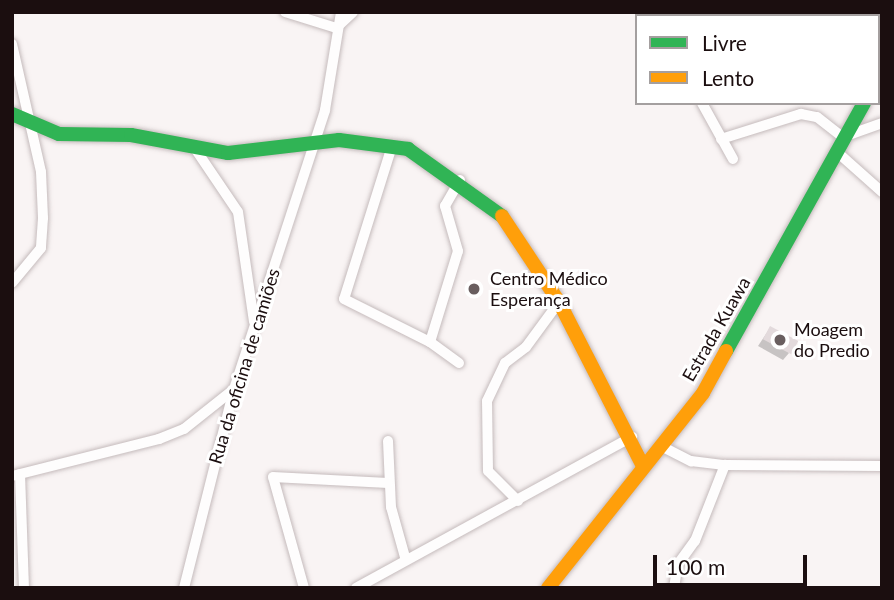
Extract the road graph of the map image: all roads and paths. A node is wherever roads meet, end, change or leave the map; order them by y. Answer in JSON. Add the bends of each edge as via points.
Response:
{"nodes":[{"id":1,"x":285,"y":12,"type":"edge"},
{"id":2,"x":341,"y":12,"type":"edge"},
{"id":3,"x":353,"y":12,"type":"edge"},
{"id":4,"x":336,"y":28,"type":"junction"},
{"id":5,"x":12,"y":44,"type":"edge"},
{"id":6,"x":703,"y":105,"type":"edge"},
{"id":7,"x":863,"y":105,"type":"edge"},
{"id":8,"x":12,"y":114,"type":"edge"},
{"id":9,"x":882,"y":123,"type":"edge"},
{"id":10,"x":26,"y":124,"type":"junction"},
{"id":11,"x":843,"y":137,"type":"junction"},
{"id":12,"x":721,"y":139,"type":"junction"},
{"id":13,"x":313,"y":146,"type":"junction"},
{"id":14,"x":392,"y":146,"type":"junction"},
{"id":15,"x":194,"y":147,"type":"junction"},
{"id":16,"x":836,"y":151,"type":"junction"},
{"id":17,"x":733,"y":159,"type":"dead end"},
{"id":18,"x":460,"y":180,"type":"junction"},
{"id":19,"x":882,"y":192,"type":"edge"},
{"id":20,"x":12,"y":283,"type":"edge"},
{"id":21,"x":559,"y":302,"type":"junction"},
{"id":22,"x":254,"y":323,"type":"junction"},
{"id":23,"x":430,"y":342,"type":"junction"},
{"id":24,"x":459,"y":363,"type":"dead end"},
{"id":25,"x":234,"y":389,"type":"junction"},
{"id":26,"x":632,"y":437,"type":"junction"},
{"id":27,"x":388,"y":441,"type":"dead end"},
{"id":28,"x":661,"y":446,"type":"junction"},
{"id":29,"x":725,"y":465,"type":"junction"},
{"id":30,"x":643,"y":466,"type":"junction"},
{"id":31,"x":882,"y":466,"type":"edge"},
{"id":32,"x":16,"y":475,"type":"edge"},
{"id":33,"x":388,"y":482,"type":"junction"},
{"id":34,"x":519,"y":501,"type":"junction"},
{"id":35,"x":405,"y":557,"type":"junction"},
{"id":36,"x":24,"y":588,"type":"edge"},
{"id":37,"x":184,"y":588,"type":"edge"},
{"id":38,"x":304,"y":588,"type":"edge"},
{"id":39,"x":356,"y":588,"type":"edge"},
{"id":40,"x":548,"y":588,"type":"edge"},
{"id":41,"x":674,"y":588,"type":"edge"}],
"edges":[{"from":1,"to":4,"type":"street"},
{"from":2,"to":4,"type":"street","name":"Rua da oficina de camiões"},
{"from":3,"to":4,"type":"street"},
{"from":4,"to":13,"type":"street","name":"Rua da oficina de camiões","via":[[325,110]]},
{"from":5,"to":10,"type":"street"},
{"from":6,"to":12,"type":"street"},
{"from":7,"to":11,"type":"street","name":"Estrada Kuawa"},
{"from":8,"to":10,"type":"street"},
{"from":9,"to":11,"type":"street"},
{"from":10,"to":15,"type":"street","via":[[59,134],[131,135]]},
{"from":10,"to":20,"type":"street","via":[[41,172],[42,239]]},
{"from":11,"to":12,"type":"street","via":[[809,114]]},
{"from":11,"to":16,"type":"street","name":"Estrada Kuawa"},
{"from":12,"to":17,"type":"street"},
{"from":13,"to":14,"type":"street","via":[[339,140]]},
{"from":13,"to":15,"type":"street","via":[[241,153]]},
{"from":13,"to":22,"type":"street","name":"Rua da oficina de camiões"},
{"from":14,"to":18,"type":"street","via":[[408,149]]},
{"from":14,"to":23,"type":"street","via":[[344,299]]},
{"from":15,"to":22,"type":"street","via":[[238,212]]},
{"from":16,"to":19,"type":"street"},
{"from":16,"to":28,"type":"street","name":"Estrada Kuawa","via":[[735,341]]},
{"from":18,"to":21,"type":"street","via":[[497,209]]},
{"from":18,"to":23,"type":"street","via":[[445,206],[458,251]]},
{"from":21,"to":26,"type":"street"},
{"from":21,"to":34,"type":"street","via":[[526,347],[505,363],[487,401],[488,471]]},
{"from":22,"to":25,"type":"street","name":"Rua da oficina de camiões"},
{"from":23,"to":24,"type":"street"},
{"from":25,"to":32,"type":"street","via":[[184,429]]},
{"from":25,"to":37,"type":"street","name":"Rua da oficina de camiões"},
{"from":26,"to":30,"type":"street"},
{"from":26,"to":34,"type":"street"},
{"from":27,"to":33,"type":"street"},
{"from":28,"to":29,"type":"street","via":[[691,461]]},
{"from":28,"to":30,"type":"street","name":"Estrada Kuawa"},
{"from":29,"to":31,"type":"street"},
{"from":29,"to":41,"type":"street","via":[[695,541],[678,564]]},
{"from":30,"to":40,"type":"street","name":"Estrada Kuawa"},
{"from":32,"to":36,"type":"street"},
{"from":33,"to":35,"type":"street"},
{"from":33,"to":38,"type":"street","via":[[272,477]]},
{"from":34,"to":35,"type":"street"},
{"from":35,"to":39,"type":"street"}]}
